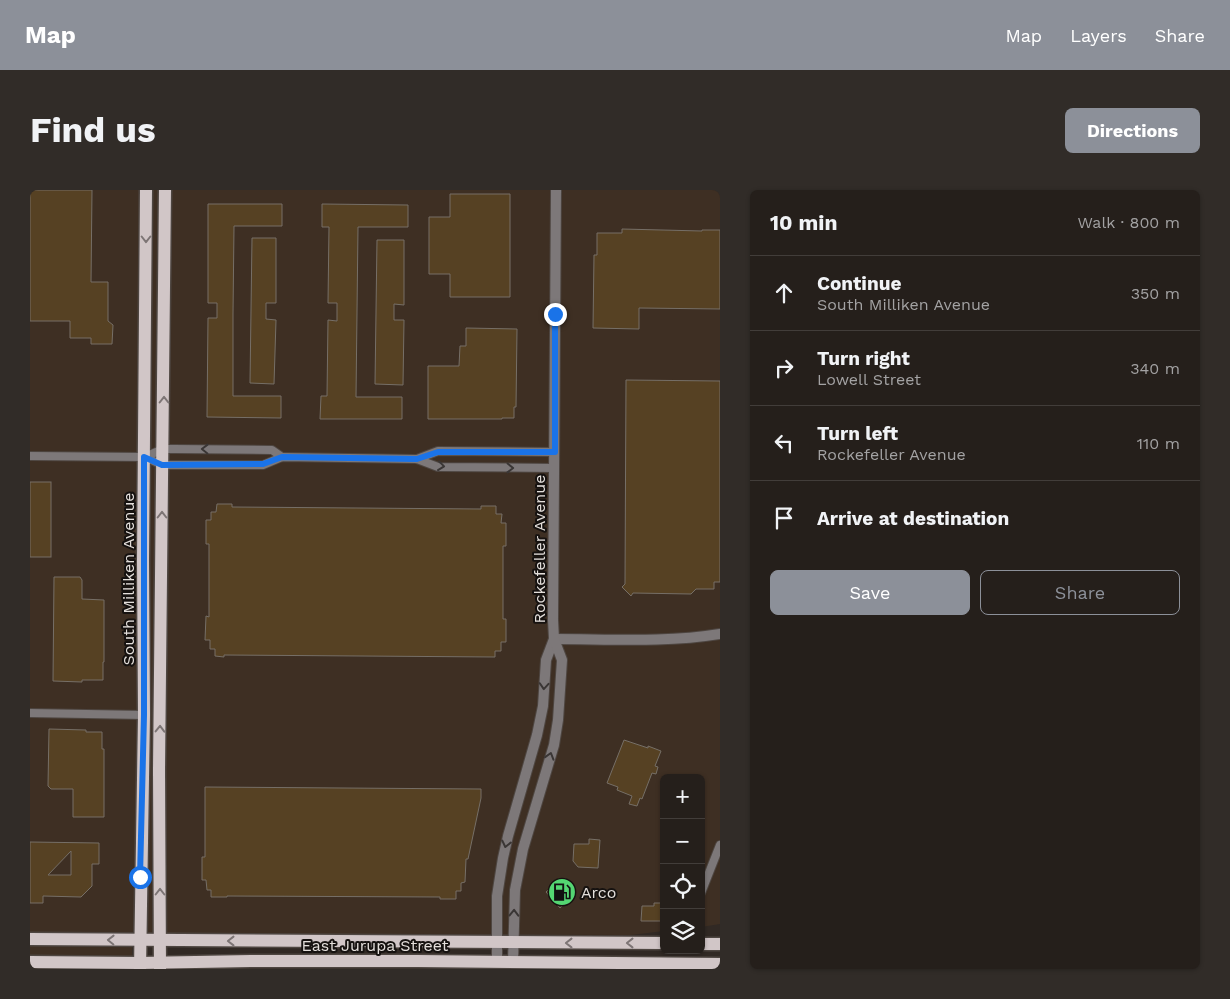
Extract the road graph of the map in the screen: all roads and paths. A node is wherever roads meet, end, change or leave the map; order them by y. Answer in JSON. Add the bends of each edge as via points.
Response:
{"nodes":[{"id":1,"x":146,"y":190,"type":"edge"},
{"id":2,"x":165,"y":190,"type":"edge"},
{"id":3,"x":556,"y":190,"type":"edge"},
{"id":4,"x":163,"y":449,"type":"junction"},
{"id":5,"x":555,"y":452,"type":"junction"},
{"id":6,"x":30,"y":456,"type":"edge"},
{"id":7,"x":144,"y":457,"type":"junction"},
{"id":8,"x":282,"y":457,"type":"junction"},
{"id":9,"x":417,"y":459,"type":"junction"},
{"id":10,"x":162,"y":465,"type":"junction"},
{"id":11,"x":554,"y":468,"type":"junction"},
{"id":12,"x":720,"y":634,"type":"edge"},
{"id":13,"x":554,"y":639,"type":"junction"},
{"id":14,"x":30,"y":714,"type":"edge"},
{"id":15,"x":144,"y":715,"type":"junction"},
{"id":16,"x":720,"y":845,"type":"edge"},
{"id":17,"x":705,"y":883,"type":"edge"},
{"id":18,"x":30,"y":939,"type":"edge"},
{"id":19,"x":140,"y":940,"type":"junction"},
{"id":20,"x":160,"y":940,"type":"junction"},
{"id":21,"x":497,"y":943,"type":"junction"},
{"id":22,"x":513,"y":943,"type":"junction"},
{"id":23,"x":660,"y":944,"type":"edge"},
{"id":24,"x":705,"y":944,"type":"edge"},
{"id":25,"x":720,"y":944,"type":"edge"},
{"id":26,"x":30,"y":962,"type":"edge"},
{"id":27,"x":497,"y":962,"type":"junction"},
{"id":28,"x":513,"y":962,"type":"junction"},
{"id":29,"x":720,"y":964,"type":"edge"},
{"id":30,"x":140,"y":966,"type":"edge"},
{"id":31,"x":160,"y":966,"type":"edge"}],
"edges":[{"from":1,"to":7,"type":"main road","name":"South Milliken Avenue","one_way":true},
{"from":4,"to":2,"type":"main road","name":"South Milliken Avenue","one_way":true},
{"from":3,"to":5,"type":"street","name":"Rockefeller Avenue"},
{"from":4,"to":7,"type":"street"},
{"from":8,"to":4,"type":"street","one_way":true,"via":[[272,450]]},
{"from":4,"to":10,"type":"main road","name":"South Milliken Avenue"},
{"from":5,"to":9,"type":"street","via":[[438,452]]},
{"from":5,"to":11,"type":"street","name":"Rockefeller Avenue"},
{"from":6,"to":7,"type":"street"},
{"from":7,"to":10,"type":"street"},
{"from":7,"to":15,"type":"main road","name":"South Milliken Avenue"},
{"from":8,"to":9,"type":"street"},
{"from":8,"to":10,"type":"street","via":[[263,464]]},
{"from":9,"to":11,"type":"street","one_way":true,"via":[[438,466]]},
{"from":20,"to":10,"type":"main road","name":"South Milliken Avenue","one_way":true},
{"from":11,"to":13,"type":"street","name":"Rockefeller Avenue"},
{"from":12,"to":13,"type":"street","via":[[666,639]]},
{"from":13,"to":21,"type":"street","name":"Rockefeller Avenue","one_way":true,"via":[[546,660],[538,735],[503,858]]},
{"from":22,"to":13,"type":"street","name":"Rockefeller Avenue","one_way":true,"via":[[518,871],[554,745],[558,720],[562,660]]},
{"from":14,"to":15,"type":"street"},
{"from":15,"to":19,"type":"main road","name":"South Milliken Avenue"},
{"from":16,"to":17,"type":"street"},
{"from":19,"to":18,"type":"main road","name":"East Jurupa Street","one_way":true},
{"from":19,"to":20,"type":"main road","name":"East Jurupa Street"},
{"from":19,"to":30,"type":"main road","name":"South Milliken Avenue"},
{"from":21,"to":20,"type":"main road","name":"East Jurupa Street","one_way":true},
{"from":20,"to":31,"type":"main road","name":"South Milliken Avenue"},
{"from":21,"to":22,"type":"main road","name":"East Jurupa Street"},
{"from":21,"to":27,"type":"street","name":"Rockefeller Avenue"},
{"from":23,"to":22,"type":"main road","name":"East Jurupa Street","one_way":true},
{"from":22,"to":28,"type":"street","name":"Rockefeller Avenue"},
{"from":24,"to":25,"type":"main road"},
{"from":26,"to":30,"type":"main road","name":"East Jurupa Street"},
{"from":27,"to":28,"type":"main road","name":"East Jurupa Street"},
{"from":27,"to":31,"type":"main road","name":"East Jurupa Street","via":[[251,961]]},
{"from":28,"to":29,"type":"main road","name":"East Jurupa Street"},
{"from":30,"to":31,"type":"main road","name":"East Jurupa Street"}]}
